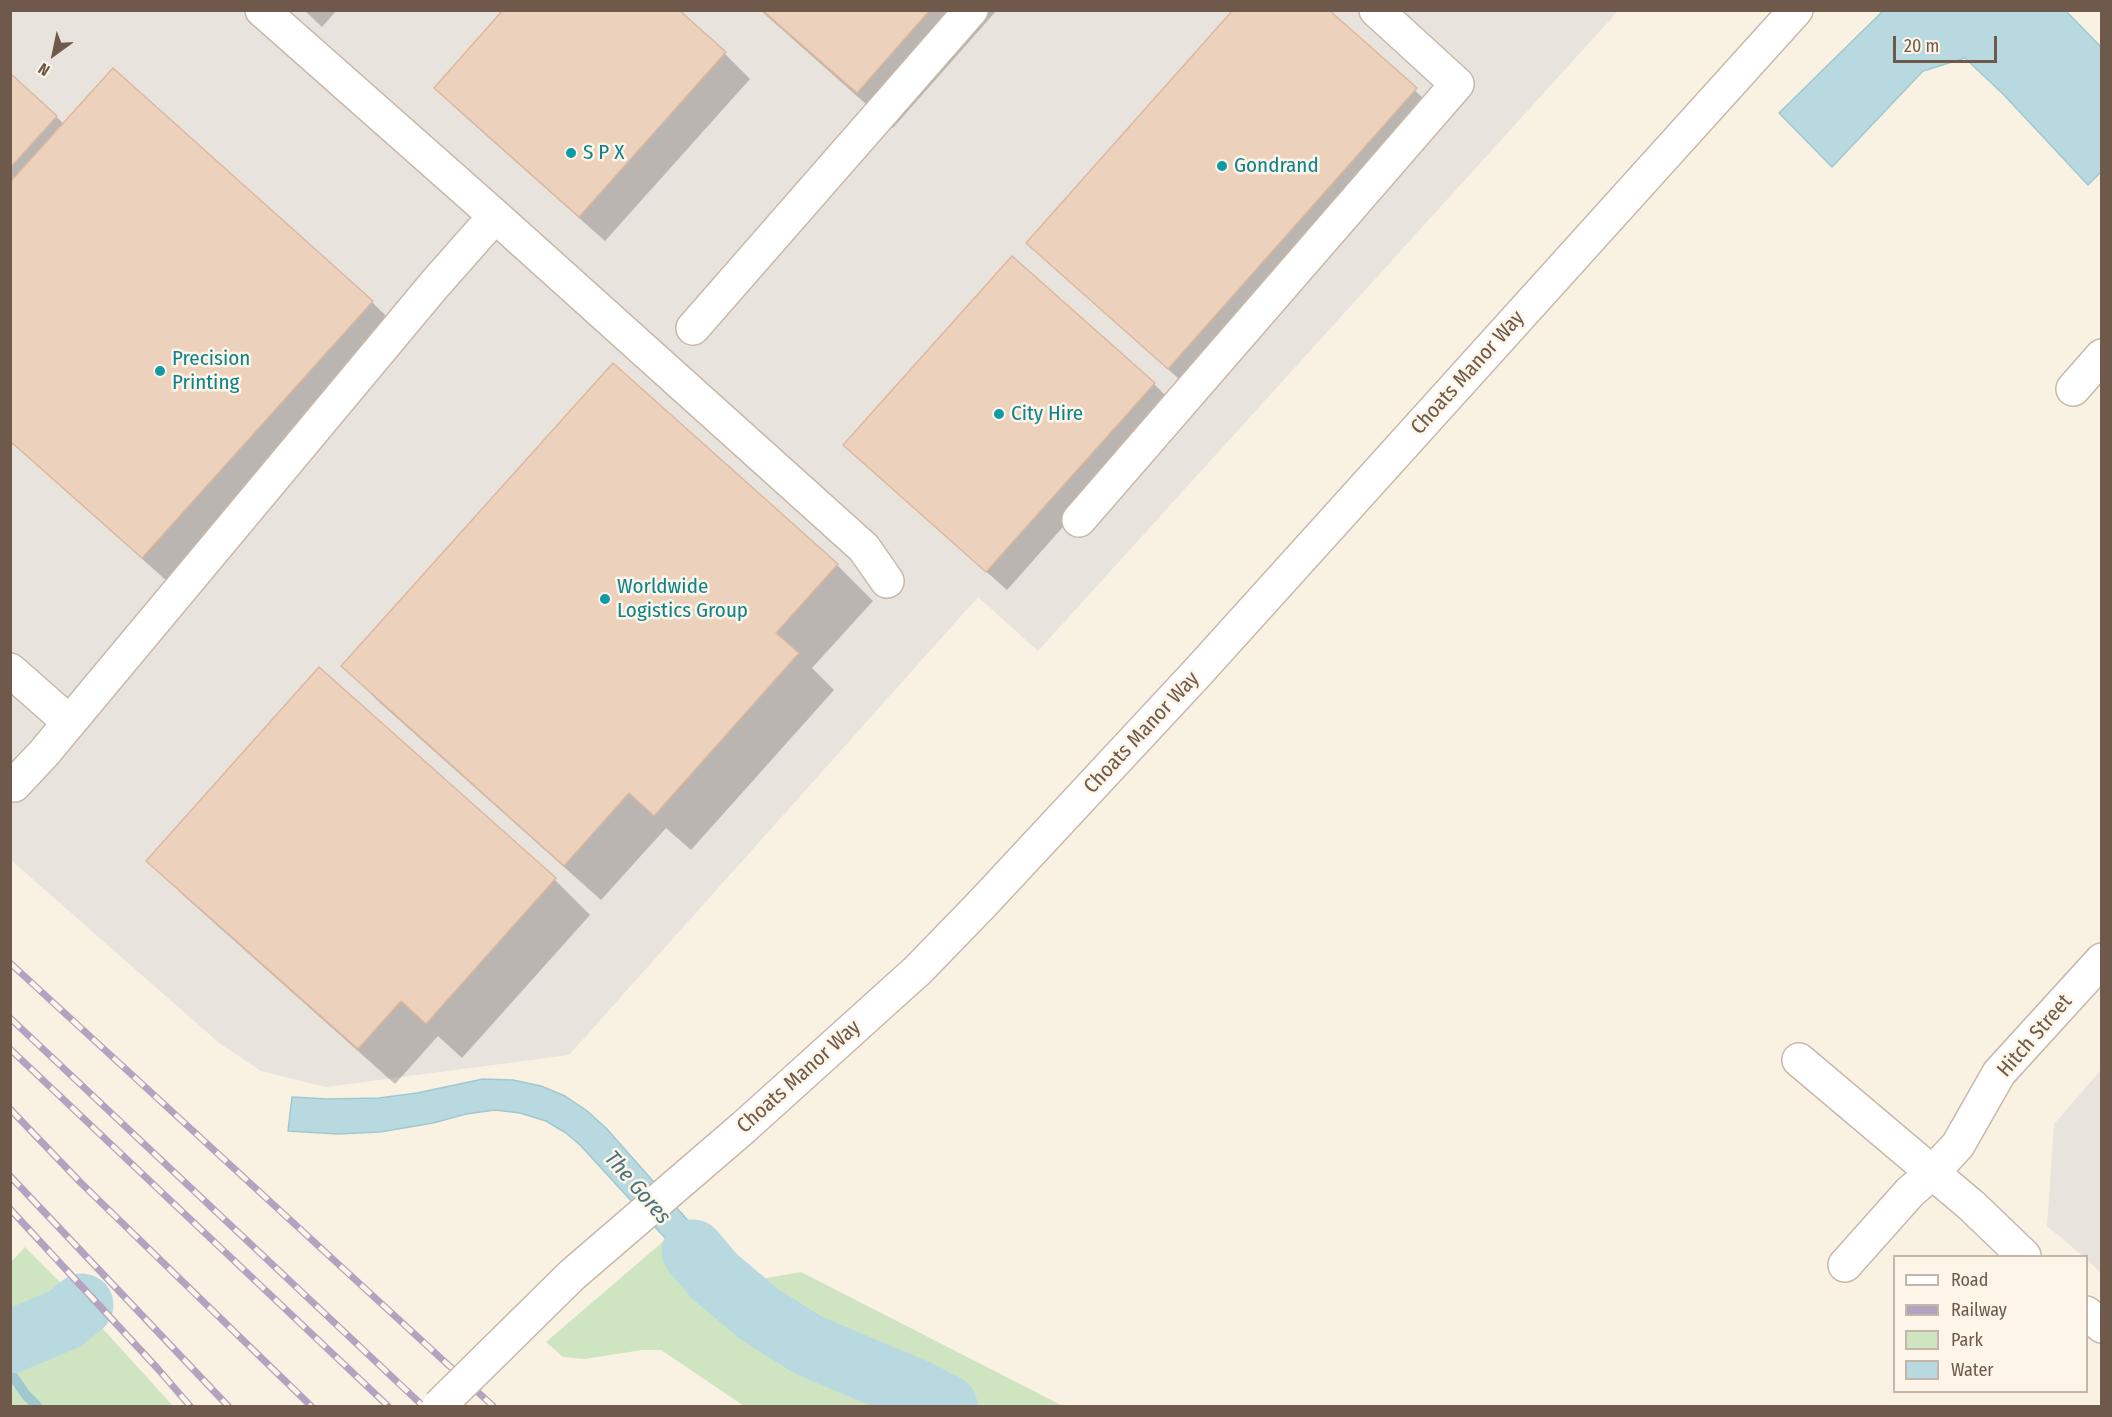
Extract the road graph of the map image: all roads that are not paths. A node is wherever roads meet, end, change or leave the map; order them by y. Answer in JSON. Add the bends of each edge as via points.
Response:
{"nodes":[{"id":1,"x":262,"y":10,"type":"edge"},
{"id":2,"x":971,"y":10,"type":"edge"},
{"id":3,"x":1376,"y":10,"type":"edge"},
{"id":4,"x":1796,"y":10,"type":"edge"},
{"id":5,"x":495,"y":216,"type":"junction"},
{"id":6,"x":693,"y":328,"type":"dead end"},
{"id":7,"x":2102,"y":356,"type":"edge"},
{"id":8,"x":2073,"y":388,"type":"dead end"},
{"id":9,"x":1079,"y":520,"type":"dead end"},
{"id":10,"x":887,"y":581,"type":"dead end"},
{"id":11,"x":10,"y":670,"type":"edge"},
{"id":12,"x":69,"y":722,"type":"junction"},
{"id":13,"x":10,"y":781,"type":"edge"},
{"id":14,"x":2102,"y":960,"type":"edge"},
{"id":15,"x":1799,"y":1060,"type":"dead end"},
{"id":16,"x":1932,"y":1173,"type":"junction"},
{"id":17,"x":2022,"y":1255,"type":"edge"},
{"id":18,"x":1845,"y":1265,"type":"dead end"},
{"id":19,"x":2088,"y":1315,"type":"edge"},
{"id":20,"x":2102,"y":1326,"type":"edge"},
{"id":21,"x":439,"y":1407,"type":"edge"}],
"edges":[{"from":1,"to":5,"type":"street"},
{"from":2,"to":6,"type":"street"},
{"from":3,"to":9,"type":"street","via":[[1457,84]]},
{"from":4,"to":21,"type":"street","name":"Choats Manor Way","bridge":true,"via":[[1198,672],[918,970],[572,1275]]},
{"from":5,"to":10,"type":"street","via":[[864,548]]},
{"from":5,"to":12,"type":"street"},
{"from":7,"to":8,"type":"street"},
{"from":11,"to":12,"type":"street"},
{"from":12,"to":13,"type":"street","via":[[14,784]]},
{"from":14,"to":16,"type":"street","name":"Hitch Street","via":[[1999,1073],[1958,1145]]},
{"from":15,"to":16,"type":"street"},
{"from":16,"to":17,"type":"street"},
{"from":16,"to":18,"type":"street","name":"Hitch Street"},
{"from":19,"to":20,"type":"street"}]}
